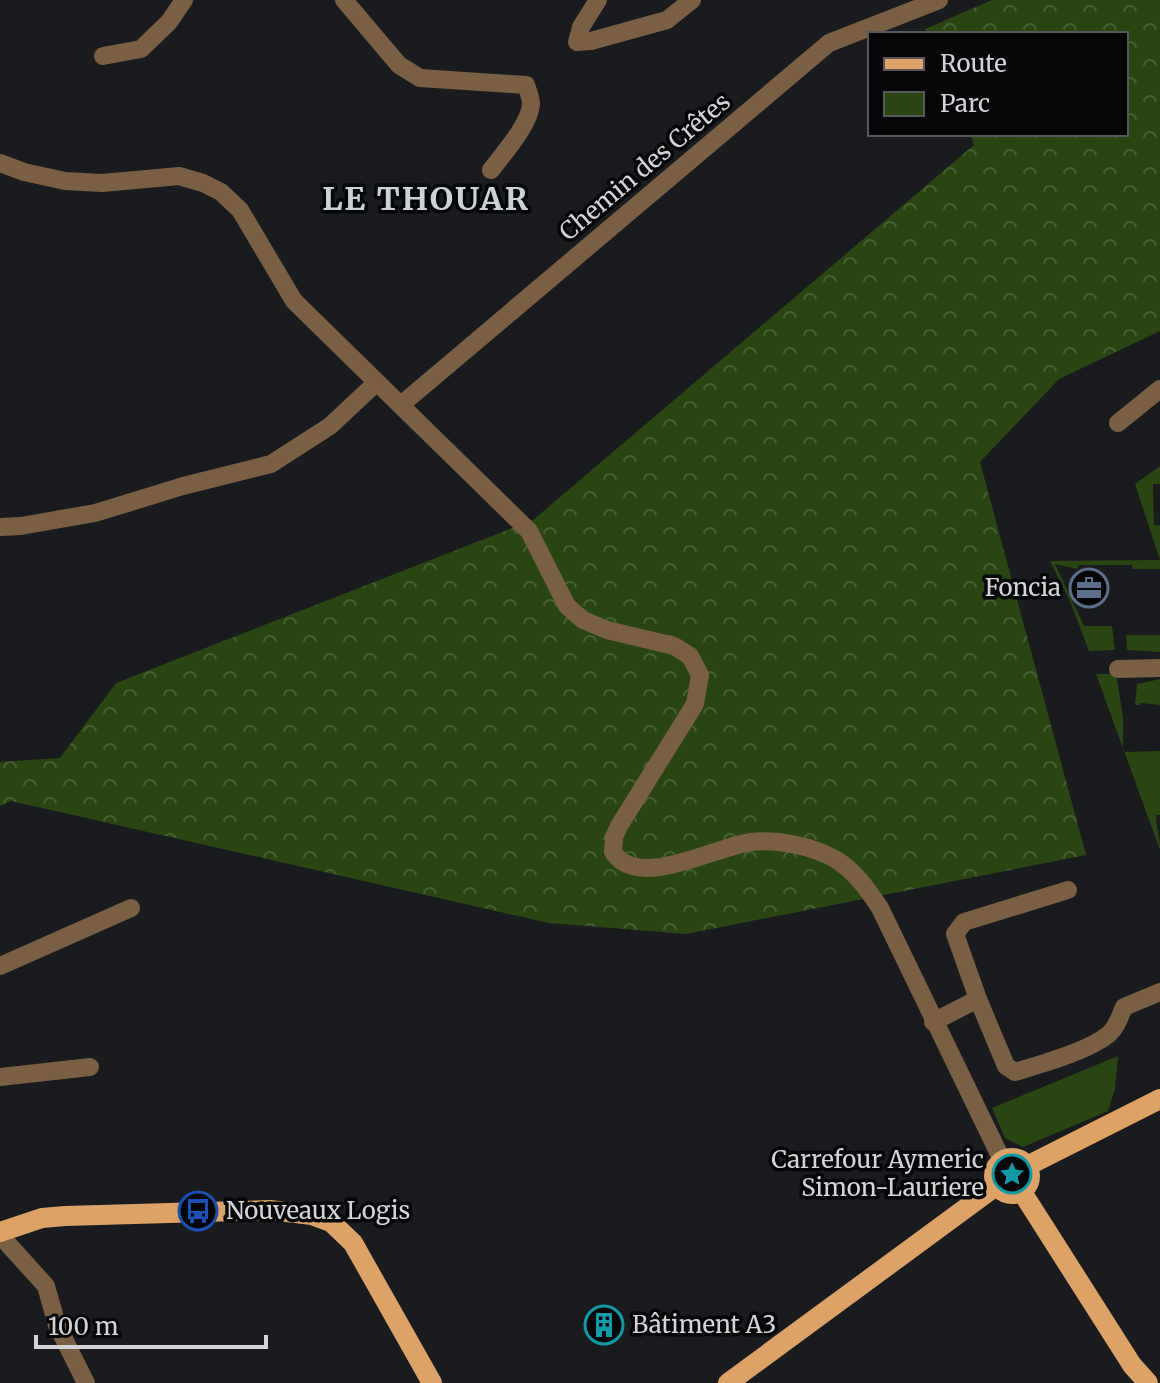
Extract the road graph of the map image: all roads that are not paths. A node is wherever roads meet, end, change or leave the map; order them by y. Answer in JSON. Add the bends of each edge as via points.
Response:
{"nodes":[{"id":1,"x":184,"y":0,"type":"edge"},
{"id":2,"x":344,"y":0,"type":"edge"},
{"id":3,"x":598,"y":0,"type":"edge"},
{"id":4,"x":692,"y":0,"type":"edge"},
{"id":5,"x":939,"y":0,"type":"edge"},
{"id":6,"x":103,"y":56,"type":"dead end"},
{"id":7,"x":0,"y":163,"type":"edge"},
{"id":8,"x":491,"y":170,"type":"dead end"},
{"id":9,"x":377,"y":382,"type":"junction"},
{"id":10,"x":1160,"y":389,"type":"edge"},
{"id":11,"x":402,"y":404,"type":"junction"},
{"id":12,"x":1118,"y":423,"type":"dead end"},
{"id":13,"x":0,"y":527,"type":"edge"},
{"id":14,"x":1160,"y":668,"type":"edge"},
{"id":15,"x":1118,"y":669,"type":"dead end"},
{"id":16,"x":1068,"y":890,"type":"dead end"},
{"id":17,"x":131,"y":908,"type":"dead end"},
{"id":18,"x":0,"y":966,"type":"edge"},
{"id":19,"x":1160,"y":992,"type":"edge"},
{"id":20,"x":978,"y":999,"type":"junction"},
{"id":21,"x":933,"y":1022,"type":"junction"},
{"id":22,"x":90,"y":1067,"type":"dead end"},
{"id":23,"x":0,"y":1077,"type":"edge"},
{"id":24,"x":1160,"y":1099,"type":"edge"},
{"id":25,"x":1002,"y":1160,"type":"junction"},
{"id":26,"x":1027,"y":1166,"type":"junction"},
{"id":27,"x":996,"y":1186,"type":"junction"},
{"id":28,"x":1022,"y":1192,"type":"junction"},
{"id":29,"x":0,"y":1234,"type":"edge"},
{"id":30,"x":86,"y":1383,"type":"edge"},
{"id":31,"x":432,"y":1383,"type":"edge"},
{"id":32,"x":728,"y":1383,"type":"edge"},
{"id":33,"x":1148,"y":1383,"type":"edge"}],
"edges":[{"from":1,"to":6,"type":"street","via":[[141,49]]},
{"from":2,"to":8,"type":"street","via":[[399,65],[420,78],[526,85],[529,114]]},
{"from":3,"to":4,"type":"street","via":[[577,42],[667,20]]},
{"from":5,"to":11,"type":"street","name":"Chemin des Crêtes","via":[[829,43]]},
{"from":7,"to":9,"type":"street","via":[[65,181],[179,176],[221,192],[240,210],[294,301]]},
{"from":9,"to":11,"type":"street"},
{"from":9,"to":13,"type":"street","via":[[330,426],[271,464],[95,513]]},
{"from":10,"to":12,"type":"street"},
{"from":11,"to":21,"type":"street","via":[[529,531],[567,606],[607,630],[674,646],[690,656],[700,675],[695,704],[614,837],[613,852],[620,862],[650,869],[755,842],[798,846],[836,860],[880,908]]},
{"from":14,"to":15,"type":"street"},
{"from":16,"to":20,"type":"street","via":[[964,922],[955,934]]},
{"from":17,"to":18,"type":"street"},
{"from":19,"to":20,"type":"street","via":[[1124,1007],[1108,1035],[1015,1072],[1006,1066]]},
{"from":20,"to":21,"type":"street"},
{"from":21,"to":25,"type":"street"},
{"from":22,"to":23,"type":"street"},
{"from":24,"to":26,"type":"main road"},
{"from":25,"to":26,"type":"main road","via":[[1018,1159]]},
{"from":25,"to":27,"type":"main road","via":[[994,1171]]},
{"from":26,"to":28,"type":"main road","via":[[1029,1183]]},
{"from":27,"to":28,"type":"main road","via":[[1009,1194]]},
{"from":27,"to":32,"type":"main road"},
{"from":28,"to":33,"type":"main road"},
{"from":29,"to":30,"type":"street","via":[[46,1286],[57,1325]]},
{"from":29,"to":31,"type":"main road","via":[[42,1218],[65,1216],[247,1210],[312,1215],[331,1222],[353,1243]]}]}
